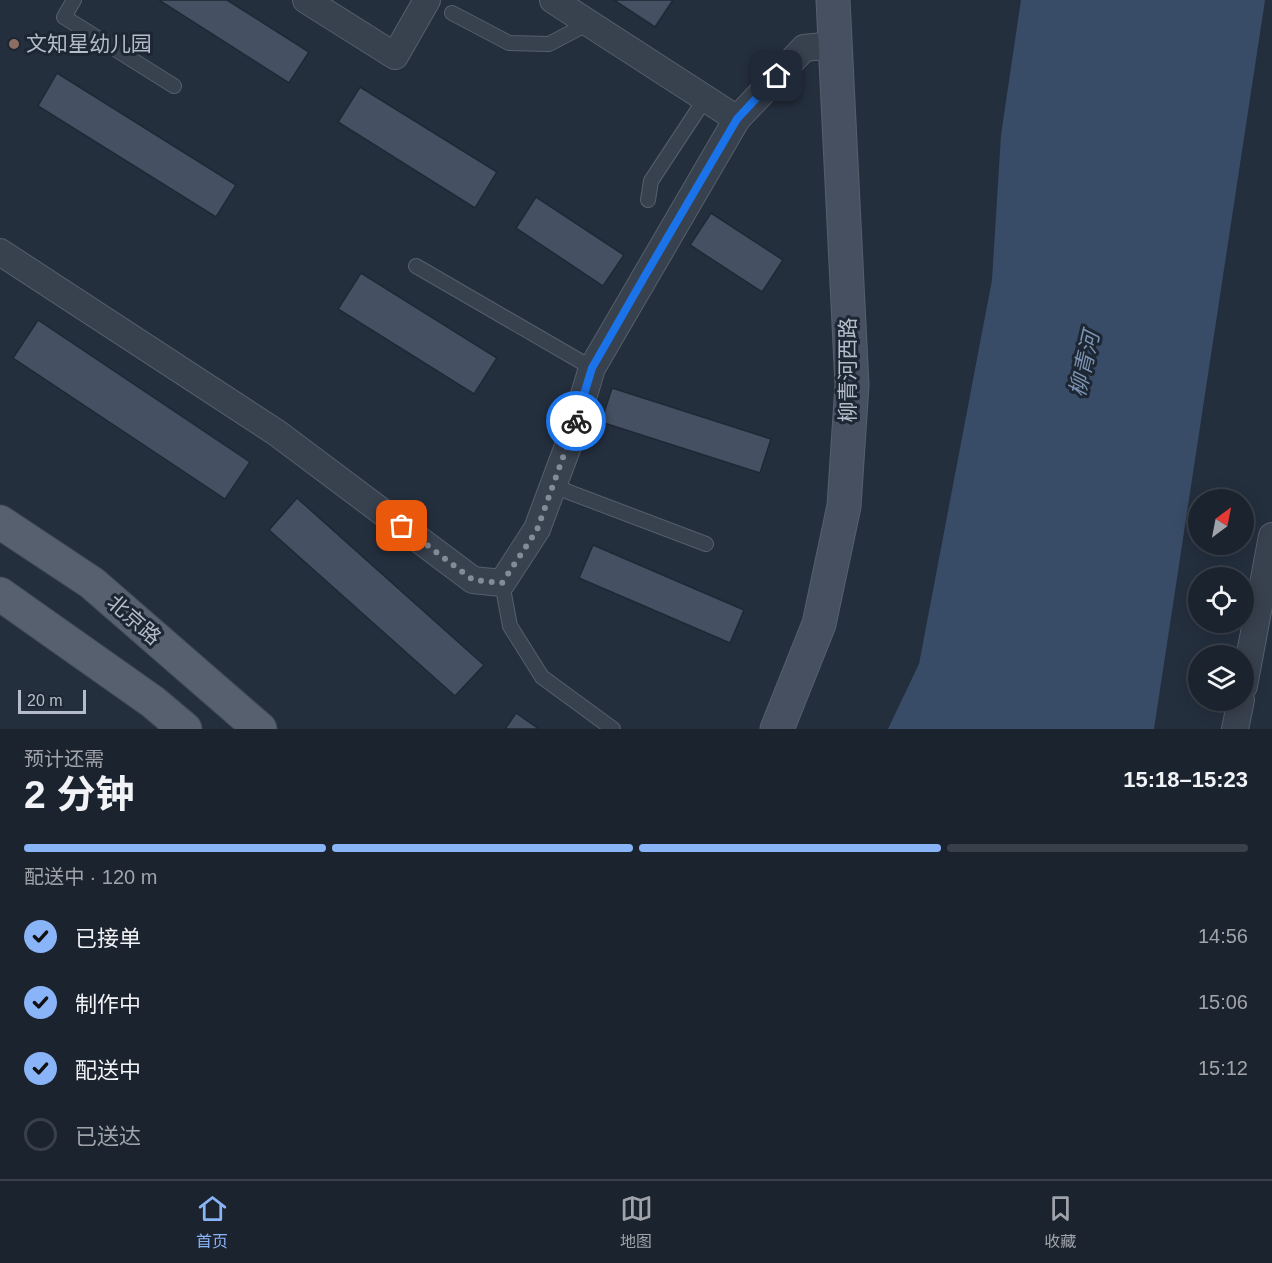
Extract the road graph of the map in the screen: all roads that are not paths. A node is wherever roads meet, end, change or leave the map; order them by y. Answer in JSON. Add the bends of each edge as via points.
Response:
{"nodes":[{"id":1,"x":74,"y":0,"type":"edge"},
{"id":2,"x":306,"y":0,"type":"edge"},
{"id":3,"x":427,"y":0,"type":"edge"},
{"id":4,"x":553,"y":0,"type":"edge"},
{"id":5,"x":833,"y":0,"type":"edge"},
{"id":6,"x":452,"y":13,"type":"dead end"},
{"id":7,"x":589,"y":23,"type":"junction"},
{"id":8,"x":834,"y":45,"type":"junction"},
{"id":9,"x":174,"y":86,"type":"dead end"},
{"id":10,"x":705,"y":99,"type":"junction"},
{"id":11,"x":737,"y":119,"type":"junction"},
{"id":12,"x":648,"y":200,"type":"dead end"},
{"id":13,"x":0,"y":252,"type":"edge"},
{"id":14,"x":416,"y":266,"type":"dead end"},
{"id":15,"x":592,"y":368,"type":"junction"},
{"id":16,"x":553,"y":486,"type":"junction"},
{"id":17,"x":0,"y":522,"type":"edge"},
{"id":18,"x":1272,"y":536,"type":"edge"},
{"id":19,"x":706,"y":544,"type":"dead end"},
{"id":20,"x":502,"y":583,"type":"junction"},
{"id":21,"x":0,"y":594,"type":"edge"},
{"id":22,"x":1252,"y":645,"type":"edge"},
{"id":23,"x":1238,"y":711,"type":"edge"},
{"id":24,"x":184,"y":729,"type":"edge"},
{"id":25,"x":260,"y":729,"type":"edge"},
{"id":26,"x":612,"y":729,"type":"edge"},
{"id":27,"x":777,"y":729,"type":"edge"},
{"id":28,"x":1235,"y":729,"type":"edge"}],
"edges":[{"from":1,"to":9,"type":"lane","via":[[64,17]]},
{"from":2,"to":3,"type":"street","via":[[395,56]]},
{"from":4,"to":7,"type":"street"},
{"from":5,"to":8,"type":"street","name":"柳青河西路"},
{"from":6,"to":7,"type":"lane","via":[[509,42],[549,44]]},
{"from":7,"to":10,"type":"street"},
{"from":8,"to":11,"type":"street","via":[[804,48]]},
{"from":8,"to":27,"type":"street","name":"柳青河西路","via":[[852,385],[843,506],[819,624]]},
{"from":10,"to":11,"type":"street"},
{"from":10,"to":12,"type":"lane","via":[[651,182]]},
{"from":11,"to":15,"type":"street"},
{"from":13,"to":20,"type":"street","via":[[278,433],[473,580]]},
{"from":14,"to":15,"type":"lane"},
{"from":15,"to":16,"type":"street"},
{"from":16,"to":19,"type":"lane"},
{"from":16,"to":20,"type":"street","via":[[537,530]]},
{"from":17,"to":25,"type":"main road","name":"北京路","via":[[92,584]]},
{"from":18,"to":22,"type":"street"},
{"from":20,"to":26,"type":"lane","via":[[510,626],[542,677]]},
{"from":21,"to":24,"type":"main road","via":[[153,702]]},
{"from":23,"to":28,"type":"street"}]}
